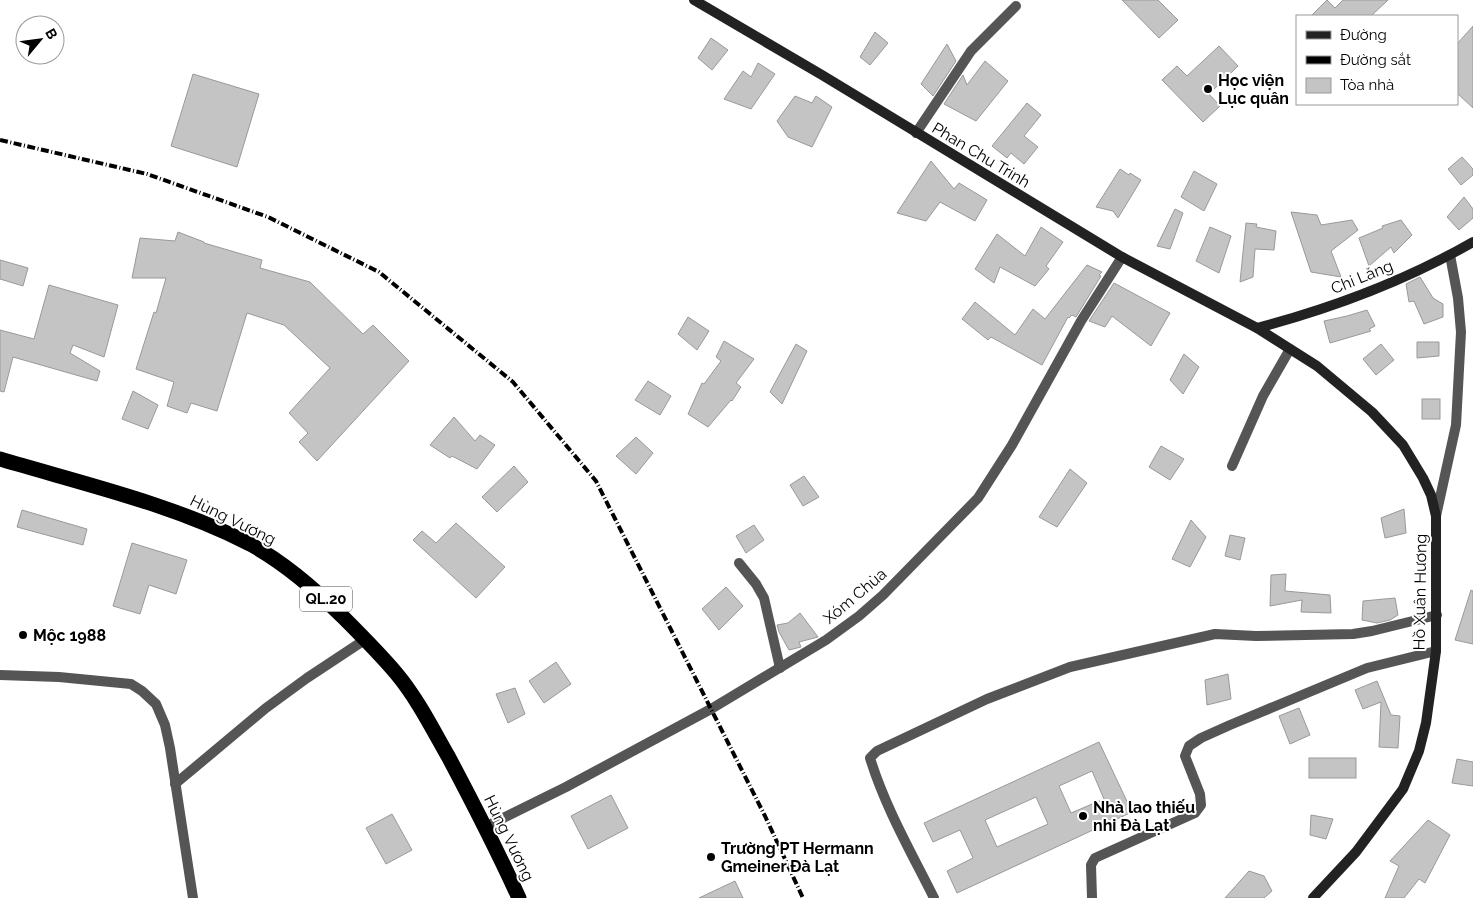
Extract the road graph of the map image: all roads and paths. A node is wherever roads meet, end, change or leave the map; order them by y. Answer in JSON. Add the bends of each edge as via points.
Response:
{"nodes":[{"id":1,"x":694,"y":0,"type":"edge"},
{"id":2,"x":1016,"y":6,"type":"dead end"},
{"id":3,"x":916,"y":133,"type":"junction"},
{"id":4,"x":1473,"y":242,"type":"edge"},
{"id":5,"x":1450,"y":255,"type":"junction"},
{"id":6,"x":1122,"y":256,"type":"junction"},
{"id":7,"x":1257,"y":328,"type":"junction"},
{"id":8,"x":1290,"y":349,"type":"junction"},
{"id":9,"x":0,"y":459,"type":"edge"},
{"id":10,"x":1232,"y":466,"type":"dead end"},
{"id":11,"x":1436,"y":516,"type":"junction"},
{"id":12,"x":738,"y":563,"type":"dead end"},
{"id":13,"x":1437,"y":615,"type":"junction"},
{"id":14,"x":366,"y":640,"type":"junction"},
{"id":15,"x":1436,"y":651,"type":"junction"},
{"id":16,"x":780,"y":668,"type":"junction"},
{"id":17,"x":0,"y":675,"type":"edge"},
{"id":18,"x":175,"y":784,"type":"junction"},
{"id":19,"x":485,"y":827,"type":"junction"},
{"id":20,"x":193,"y":898,"type":"edge"},
{"id":21,"x":519,"y":898,"type":"edge"},
{"id":22,"x":934,"y":898,"type":"edge"},
{"id":23,"x":1092,"y":898,"type":"edge"},
{"id":24,"x":1314,"y":898,"type":"edge"}],
"edges":[{"from":1,"to":3,"type":"main road","name":"Phan Chu Trinh"},
{"from":2,"to":3,"type":"street","via":[[971,51]]},
{"from":3,"to":6,"type":"main road","name":"Phan Chu Trinh"},
{"from":4,"to":5,"type":"main road","name":"Chi Lăng"},
{"from":5,"to":7,"type":"main road","name":"Chi Lăng","via":[[1380,288]]},
{"from":5,"to":11,"type":"street","via":[[1458,298],[1460,358],[1456,425]]},
{"from":6,"to":7,"type":"main road","name":"Phan Chu Trinh"},
{"from":6,"to":16,"type":"street","name":"Xóm Chùa","via":[[978,498],[884,595],[833,635]]},
{"from":7,"to":8,"type":"main road","name":"Hồ Xuân Hương"},
{"from":8,"to":10,"type":"street","via":[[1263,396]]},
{"from":8,"to":11,"type":"main road","name":"Hồ Xuân Hương","via":[[1317,366],[1372,412],[1403,445],[1423,478]]},
{"from":9,"to":14,"type":"highway","name":"Hùng Vương","number":"QL.20","via":[[177,513],[248,544],[264,552],[324,597]]},
{"from":11,"to":13,"type":"main road","name":"Hồ Xuân Hương"},
{"from":12,"to":16,"type":"street","via":[[764,598]]},
{"from":13,"to":15,"type":"main road","name":"Hồ Xuân Hương"},
{"from":13,"to":22,"type":"street","via":[[1353,634],[1215,634],[1070,667],[987,699],[877,751],[870,758],[876,779]]},
{"from":14,"to":18,"type":"street","via":[[266,708]]},
{"from":14,"to":19,"type":"highway","name":"Hùng Vương","number":"QL.20","via":[[397,674],[428,721]]},
{"from":15,"to":23,"type":"street","via":[[1367,668],[1230,725],[1189,746],[1185,756],[1201,805],[1194,813],[1095,858]]},
{"from":15,"to":24,"type":"main road","name":"Hồ Xuân Hương","via":[[1426,723],[1419,751],[1403,789],[1356,852]]},
{"from":16,"to":19,"type":"street","name":"Xóm Chùa","via":[[689,722]]},
{"from":17,"to":18,"type":"street","via":[[131,684],[156,704],[165,725]]},
{"from":18,"to":20,"type":"street"},
{"from":19,"to":21,"type":"highway","name":"Hùng Vương","number":"QL.20"}]}
